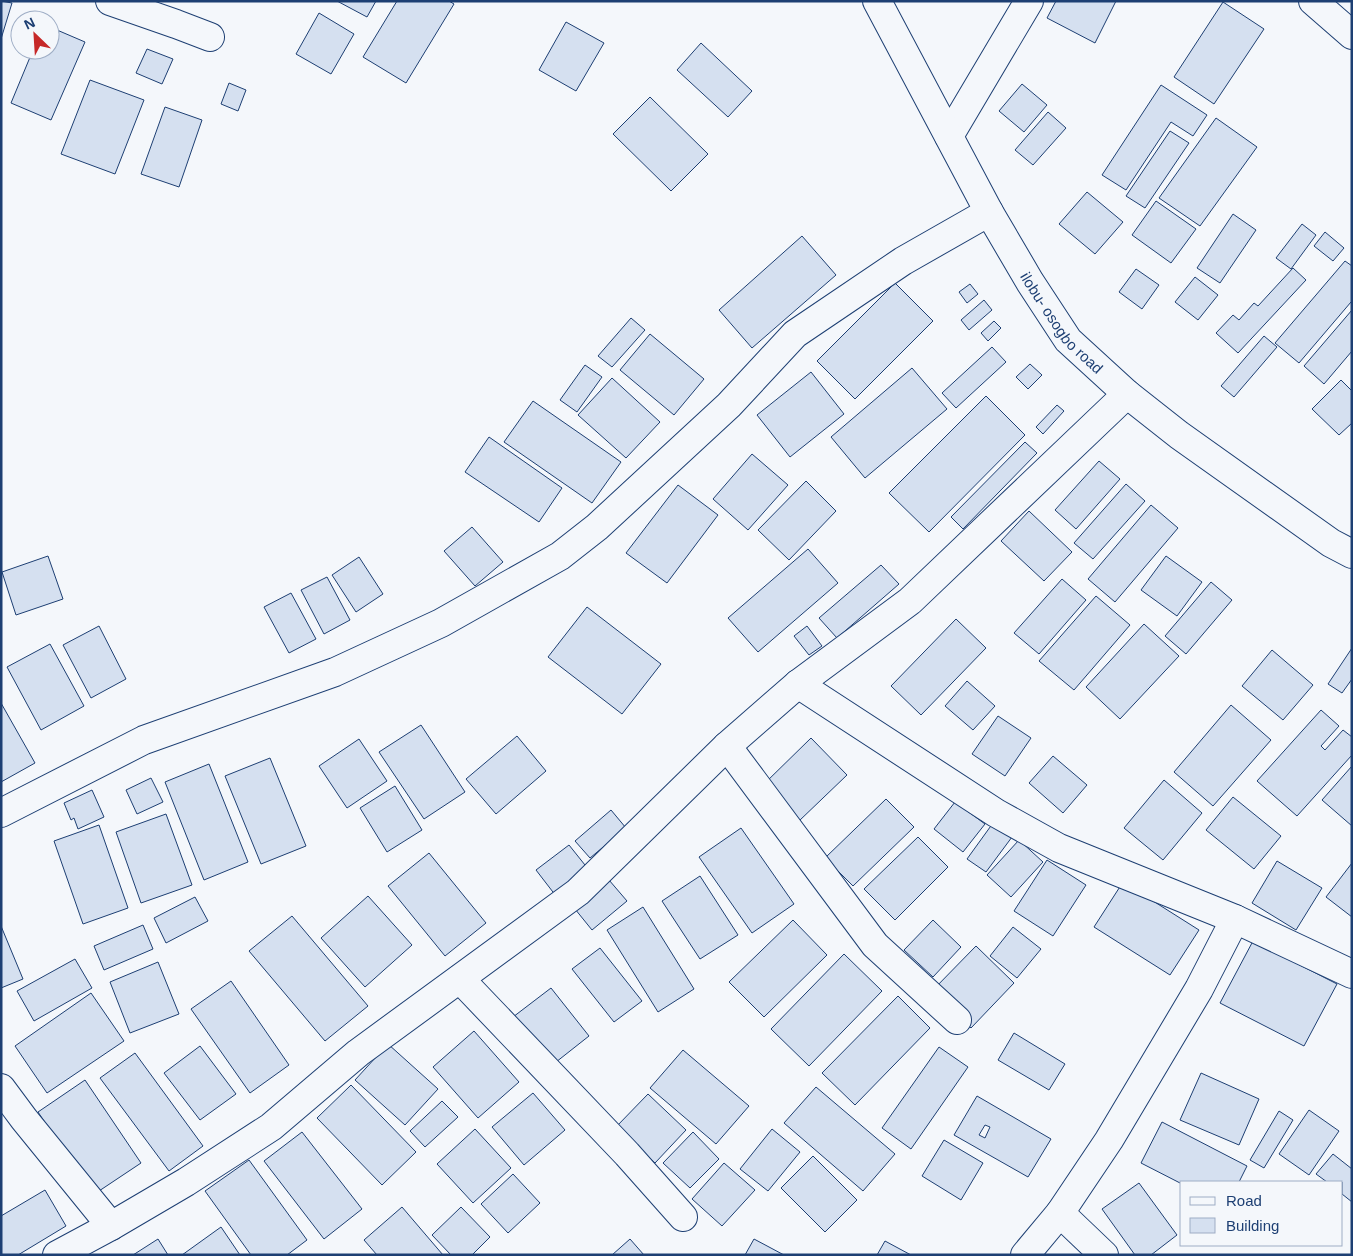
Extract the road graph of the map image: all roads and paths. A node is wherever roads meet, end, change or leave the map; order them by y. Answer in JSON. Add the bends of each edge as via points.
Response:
{"nodes":[{"id":1,"x":110,"y":1,"type":"edge"},
{"id":2,"x":877,"y":1,"type":"edge"},
{"id":3,"x":1029,"y":1,"type":"edge"},
{"id":4,"x":1313,"y":1,"type":"edge"},
{"id":5,"x":1352,"y":35,"type":"edge"},
{"id":6,"x":210,"y":37,"type":"dead end"},
{"id":7,"x":949,"y":136,"type":"junction"},
{"id":8,"x":988,"y":212,"type":"junction"},
{"id":9,"x":1127,"y":394,"type":"junction"},
{"id":10,"x":1352,"y":554,"type":"edge"},
{"id":11,"x":798,"y":684,"type":"junction"},
{"id":12,"x":728,"y":746,"type":"junction"},
{"id":13,"x":1,"y":813,"type":"edge"},
{"id":14,"x":1235,"y":919,"type":"junction"},
{"id":15,"x":1352,"y":974,"type":"edge"},
{"id":16,"x":460,"y":979,"type":"junction"},
{"id":17,"x":957,"y":1020,"type":"dead end"},
{"id":18,"x":1,"y":1088,"type":"edge"},
{"id":19,"x":1060,"y":1213,"type":"junction"},
{"id":20,"x":683,"y":1217,"type":"dead end"},
{"id":21,"x":111,"y":1226,"type":"junction"},
{"id":22,"x":57,"y":1255,"type":"edge"},
{"id":23,"x":1025,"y":1255,"type":"edge"},
{"id":24,"x":1104,"y":1255,"type":"edge"}],
"edges":[{"from":1,"to":6,"type":"street"},
{"from":2,"to":7,"type":"street","name":"ilobu- osogbo road"},
{"from":3,"to":7,"type":"street"},
{"from":4,"to":5,"type":"street"},
{"from":7,"to":8,"type":"street","name":"ilobu- osogbo road"},
{"from":8,"to":9,"type":"street","name":"ilobu- osogbo road","via":[[1068,340]]},
{"from":8,"to":13,"type":"street","via":[[902,261],[795,334],[729,405],[598,527],[560,556],[441,623],[335,672],[144,740]]},
{"from":9,"to":10,"type":"street","name":"ilobu- osogbo road","via":[[1179,435],[1331,543]]},
{"from":9,"to":11,"type":"street","via":[[910,601]]},
{"from":11,"to":12,"type":"street"},
{"from":11,"to":14,"type":"street","via":[[996,813],[1058,848]]},
{"from":12,"to":16,"type":"street","via":[[578,892]]},
{"from":12,"to":17,"type":"street","via":[[875,945]]},
{"from":14,"to":15,"type":"street"},
{"from":14,"to":19,"type":"street","via":[[1199,989],[1109,1140]]},
{"from":16,"to":20,"type":"street"},
{"from":16,"to":21,"type":"street","via":[[358,1053],[271,1127]]},
{"from":18,"to":21,"type":"street"},
{"from":19,"to":23,"type":"street"},
{"from":19,"to":24,"type":"street"},
{"from":21,"to":22,"type":"street"}]}
